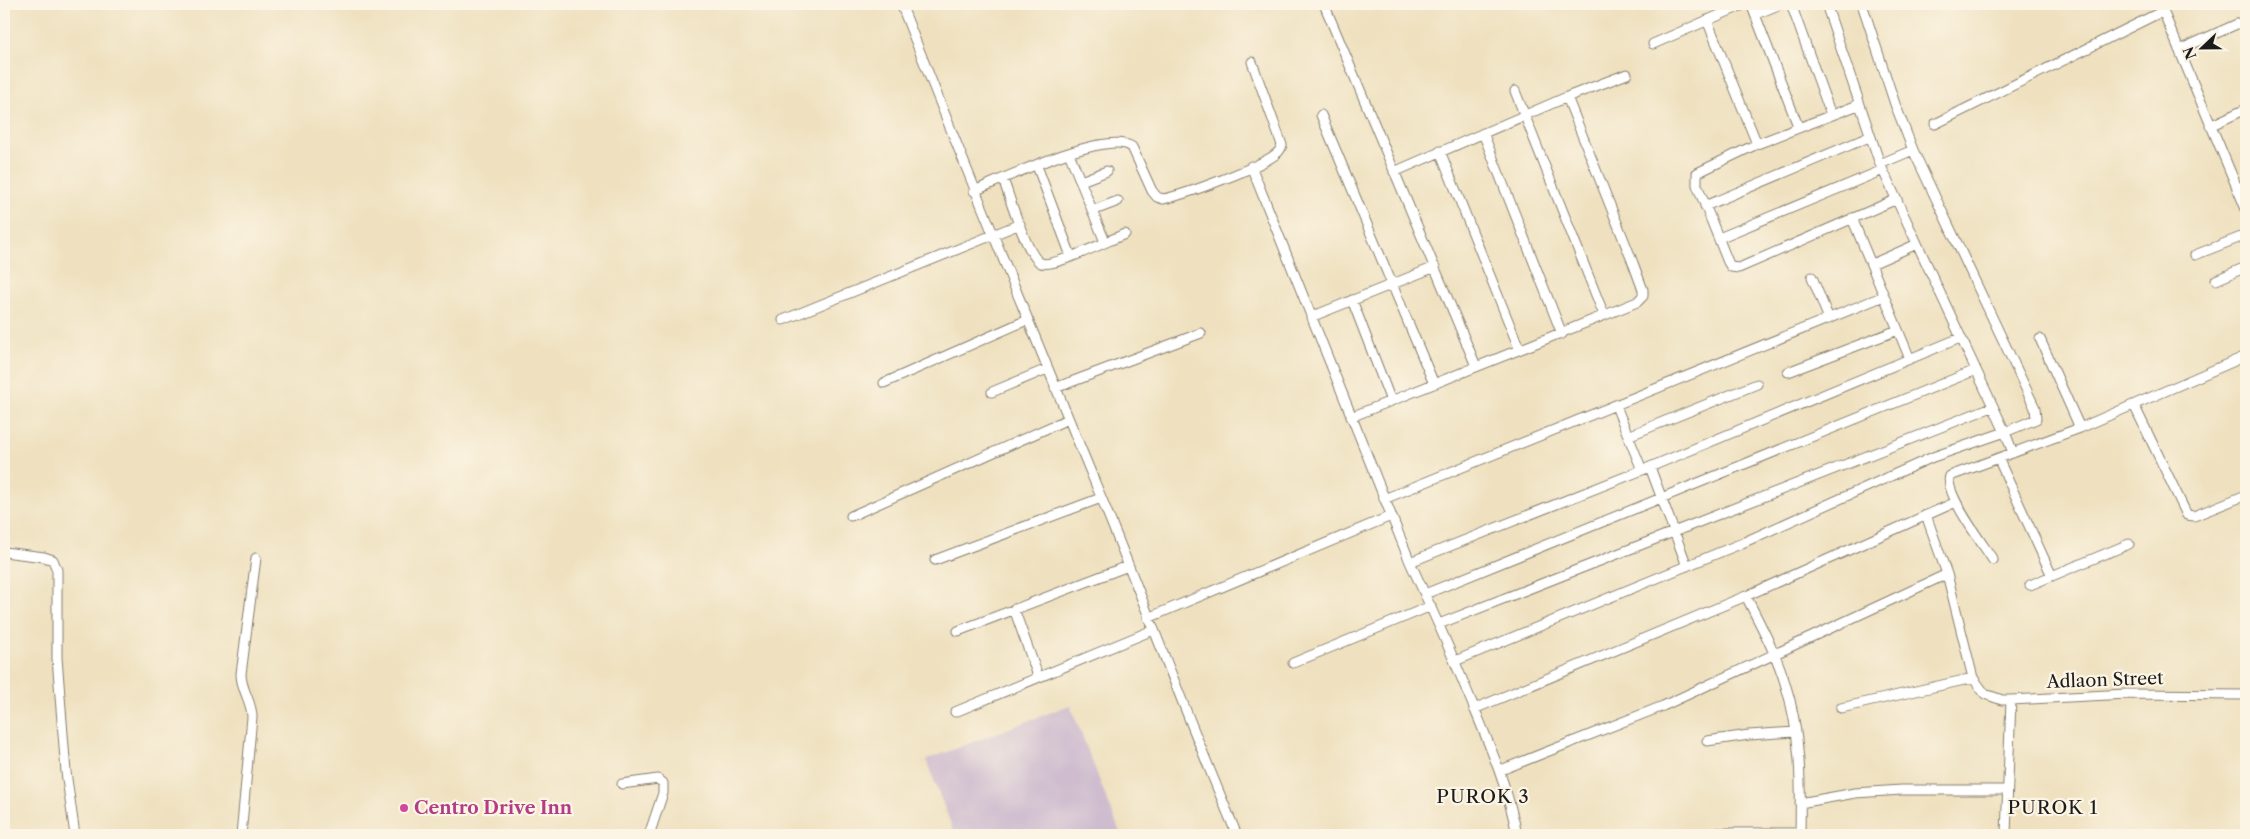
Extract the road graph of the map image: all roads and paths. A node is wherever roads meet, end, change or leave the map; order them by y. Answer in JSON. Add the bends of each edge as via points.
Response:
{"nodes":[{"id":1,"x":901,"y":4,"type":"edge"},
{"id":2,"x":1324,"y":4,"type":"edge"},
{"id":3,"x":1746,"y":4,"type":"edge"},
{"id":4,"x":1751,"y":4,"type":"edge"},
{"id":5,"x":1781,"y":4,"type":"edge"},
{"id":6,"x":1791,"y":4,"type":"edge"},
{"id":7,"x":1826,"y":4,"type":"edge"},
{"id":8,"x":1862,"y":4,"type":"edge"},
{"id":9,"x":2162,"y":7,"type":"edge"},
{"id":10,"x":1756,"y":14,"type":"junction"},
{"id":11,"x":1707,"y":20,"type":"junction"},
{"id":12,"x":2246,"y":20,"type":"edge"},
{"id":13,"x":1653,"y":44,"type":"dead end"},
{"id":14,"x":2179,"y":50,"type":"junction"},
{"id":15,"x":1252,"y":62,"type":"dead end"},
{"id":16,"x":1627,"y":74,"type":"dead end"},
{"id":17,"x":1515,"y":91,"type":"dead end"},
{"id":18,"x":1567,"y":98,"type":"junction"},
{"id":19,"x":1858,"y":105,"type":"junction"},
{"id":20,"x":2246,"y":109,"type":"edge"},
{"id":21,"x":1321,"y":115,"type":"dead end"},
{"id":22,"x":1525,"y":115,"type":"junction"},
{"id":23,"x":1831,"y":115,"type":"junction"},
{"id":24,"x":1935,"y":124,"type":"dead end"},
{"id":25,"x":1798,"y":126,"type":"junction"},
{"id":26,"x":2210,"y":126,"type":"junction"},
{"id":27,"x":1483,"y":133,"type":"junction"},
{"id":28,"x":1869,"y":137,"type":"junction"},
{"id":29,"x":1757,"y":144,"type":"junction"},
{"id":30,"x":1913,"y":150,"type":"junction"},
{"id":31,"x":1440,"y":151,"type":"junction"},
{"id":32,"x":1069,"y":153,"type":"junction"},
{"id":33,"x":1037,"y":166,"type":"junction"},
{"id":34,"x":1251,"y":166,"type":"junction"},
{"id":35,"x":1881,"y":167,"type":"junction"},
{"id":36,"x":1107,"y":171,"type":"dead end"},
{"id":37,"x":1394,"y":172,"type":"junction"},
{"id":38,"x":1003,"y":179,"type":"junction"},
{"id":39,"x":1080,"y":181,"type":"junction"},
{"id":40,"x":2246,"y":184,"type":"edge"},
{"id":41,"x":2237,"y":189,"type":"junction"},
{"id":42,"x":974,"y":191,"type":"junction"},
{"id":43,"x":1897,"y":199,"type":"junction"},
{"id":44,"x":1118,"y":200,"type":"dead end"},
{"id":45,"x":1705,"y":206,"type":"junction"},
{"id":46,"x":2246,"y":209,"type":"edge"},
{"id":47,"x":1092,"y":210,"type":"junction"},
{"id":48,"x":1852,"y":218,"type":"junction"},
{"id":49,"x":1020,"y":224,"type":"junction"},
{"id":50,"x":1125,"y":234,"type":"dead end"},
{"id":51,"x":2246,"y":235,"type":"edge"},
{"id":52,"x":994,"y":236,"type":"junction"},
{"id":53,"x":1719,"y":238,"type":"junction"},
{"id":54,"x":1105,"y":242,"type":"junction"},
{"id":55,"x":1916,"y":244,"type":"junction"},
{"id":56,"x":2196,"y":255,"type":"dead end"},
{"id":57,"x":1071,"y":256,"type":"junction"},
{"id":58,"x":1872,"y":264,"type":"junction"},
{"id":59,"x":2246,"y":267,"type":"edge"},
{"id":60,"x":1435,"y":268,"type":"junction"},
{"id":61,"x":1812,"y":277,"type":"dead end"},
{"id":62,"x":2216,"y":280,"type":"dead end"},
{"id":63,"x":1393,"y":284,"type":"junction"},
{"id":64,"x":1884,"y":296,"type":"junction"},
{"id":65,"x":1352,"y":300,"type":"junction"},
{"id":66,"x":1604,"y":315,"type":"junction"},
{"id":67,"x":1311,"y":317,"type":"junction"},
{"id":68,"x":1829,"y":319,"type":"junction"},
{"id":69,"x":783,"y":320,"type":"dead end"},
{"id":70,"x":1027,"y":320,"type":"junction"},
{"id":71,"x":1898,"y":330,"type":"junction"},
{"id":72,"x":1201,"y":333,"type":"dead end"},
{"id":73,"x":1562,"y":334,"type":"junction"},
{"id":74,"x":1960,"y":338,"type":"junction"},
{"id":75,"x":2040,"y":339,"type":"dead end"},
{"id":76,"x":1519,"y":348,"type":"junction"},
{"id":77,"x":2246,"y":356,"type":"edge"},
{"id":78,"x":1910,"y":359,"type":"junction"},
{"id":79,"x":1476,"y":366,"type":"junction"},
{"id":80,"x":1047,"y":369,"type":"junction"},
{"id":81,"x":1976,"y":370,"type":"junction"},
{"id":82,"x":1788,"y":372,"type":"dead end"},
{"id":83,"x":884,"y":383,"type":"dead end"},
{"id":84,"x":1434,"y":384,"type":"junction"},
{"id":85,"x":1757,"y":384,"type":"dead end"},
{"id":86,"x":1055,"y":388,"type":"junction"},
{"id":87,"x":992,"y":392,"type":"dead end"},
{"id":88,"x":1391,"y":401,"type":"junction"},
{"id":89,"x":2134,"y":405,"type":"junction"},
{"id":90,"x":1616,"y":406,"type":"junction"},
{"id":91,"x":1992,"y":407,"type":"junction"},
{"id":92,"x":1351,"y":417,"type":"junction"},
{"id":93,"x":1068,"y":419,"type":"junction"},
{"id":94,"x":2080,"y":428,"type":"junction"},
{"id":95,"x":2005,"y":432,"type":"junction"},
{"id":96,"x":1628,"y":436,"type":"junction"},
{"id":97,"x":2013,"y":452,"type":"junction"},
{"id":98,"x":1998,"y":458,"type":"junction"},
{"id":99,"x":1646,"y":469,"type":"junction"},
{"id":100,"x":2246,"y":495,"type":"edge"},
{"id":101,"x":1101,"y":498,"type":"junction"},
{"id":102,"x":1384,"y":499,"type":"junction"},
{"id":103,"x":1662,"y":499,"type":"junction"},
{"id":104,"x":1956,"y":502,"type":"junction"},
{"id":105,"x":1926,"y":515,"type":"junction"},
{"id":106,"x":851,"y":516,"type":"dead end"},
{"id":107,"x":1391,"y":516,"type":"junction"},
{"id":108,"x":1674,"y":533,"type":"junction"},
{"id":109,"x":2129,"y":544,"type":"dead end"},
{"id":110,"x":4,"y":552,"type":"edge"},
{"id":111,"x":256,"y":558,"type":"dead end"},
{"id":112,"x":935,"y":560,"type":"dead end"},
{"id":113,"x":1993,"y":560,"type":"dead end"},
{"id":114,"x":1410,"y":562,"type":"junction"},
{"id":115,"x":1128,"y":566,"type":"junction"},
{"id":116,"x":1687,"y":566,"type":"junction"},
{"id":117,"x":1947,"y":574,"type":"junction"},
{"id":118,"x":2052,"y":576,"type":"junction"},
{"id":119,"x":2030,"y":585,"type":"dead end"},
{"id":120,"x":1425,"y":594,"type":"junction"},
{"id":121,"x":1746,"y":596,"type":"junction"},
{"id":122,"x":1431,"y":606,"type":"junction"},
{"id":123,"x":1014,"y":609,"type":"junction"},
{"id":124,"x":1148,"y":618,"type":"junction"},
{"id":125,"x":1439,"y":624,"type":"junction"},
{"id":126,"x":1153,"y":630,"type":"junction"},
{"id":127,"x":958,"y":631,"type":"dead end"},
{"id":128,"x":1774,"y":655,"type":"junction"},
{"id":129,"x":1455,"y":661,"type":"junction"},
{"id":130,"x":1293,"y":663,"type":"dead end"},
{"id":131,"x":1038,"y":676,"type":"junction"},
{"id":132,"x":1973,"y":678,"type":"junction"},
{"id":133,"x":2246,"y":695,"type":"edge"},
{"id":134,"x":2010,"y":700,"type":"junction"},
{"id":135,"x":1474,"y":708,"type":"junction"},
{"id":136,"x":1841,"y":708,"type":"dead end"},
{"id":137,"x":955,"y":712,"type":"dead end"},
{"id":138,"x":1795,"y":732,"type":"junction"},
{"id":139,"x":1707,"y":741,"type":"dead end"},
{"id":140,"x":1500,"y":770,"type":"junction"},
{"id":141,"x":622,"y":784,"type":"dead end"},
{"id":142,"x":2007,"y":790,"type":"junction"},
{"id":143,"x":1800,"y":803,"type":"junction"},
{"id":144,"x":1716,"y":833,"type":"dead end"},
{"id":145,"x":1800,"y":834,"type":"edge"},
{"id":146,"x":75,"y":835,"type":"edge"},
{"id":147,"x":240,"y":835,"type":"edge"},
{"id":148,"x":649,"y":835,"type":"edge"},
{"id":149,"x":1237,"y":835,"type":"edge"},
{"id":150,"x":1517,"y":835,"type":"edge"},
{"id":151,"x":2006,"y":835,"type":"edge"}],
"edges":[{"from":1,"to":42,"type":"street"},
{"from":2,"to":37,"type":"street"},
{"from":3,"to":11,"type":"street"},
{"from":4,"to":10,"type":"street"},
{"from":5,"to":10,"type":"street"},
{"from":6,"to":23,"type":"street"},
{"from":7,"to":19,"type":"street"},
{"from":8,"to":30,"type":"street"},
{"from":9,"to":14,"type":"street"},
{"from":9,"to":24,"type":"street"},
{"from":10,"to":25,"type":"street"},
{"from":11,"to":13,"type":"street"},
{"from":11,"to":29,"type":"street"},
{"from":12,"to":14,"type":"street"},
{"from":14,"to":26,"type":"street"},
{"from":15,"to":34,"type":"street","via":[[1282,145],[1275,155]]},
{"from":16,"to":18,"type":"street"},
{"from":17,"to":22,"type":"street"},
{"from":18,"to":22,"type":"street"},
{"from":18,"to":66,"type":"street","via":[[1643,290],[1640,300]]},
{"from":19,"to":23,"type":"street"},
{"from":19,"to":28,"type":"street"},
{"from":20,"to":26,"type":"street"},
{"from":21,"to":63,"type":"street"},
{"from":22,"to":27,"type":"street"},
{"from":22,"to":66,"type":"street"},
{"from":23,"to":25,"type":"street"},
{"from":25,"to":29,"type":"street"},
{"from":26,"to":41,"type":"street"},
{"from":27,"to":31,"type":"street"},
{"from":27,"to":73,"type":"street"},
{"from":28,"to":35,"type":"street"},
{"from":28,"to":45,"type":"street"},
{"from":29,"to":45,"type":"street","via":[[1698,173],[1697,186]]},
{"from":30,"to":35,"type":"street"},
{"from":30,"to":95,"type":"street","via":[[2035,408],[2036,419]]},
{"from":31,"to":37,"type":"street"},
{"from":31,"to":76,"type":"street"},
{"from":32,"to":33,"type":"street"},
{"from":32,"to":34,"type":"street","via":[[1093,144],[1126,143],[1132,147],[1152,191],[1163,199]]},
{"from":32,"to":39,"type":"street"},
{"from":33,"to":38,"type":"street"},
{"from":33,"to":57,"type":"street"},
{"from":34,"to":67,"type":"street"},
{"from":35,"to":43,"type":"street"},
{"from":35,"to":53,"type":"street"},
{"from":36,"to":39,"type":"street"},
{"from":37,"to":60,"type":"street"},
{"from":38,"to":42,"type":"street"},
{"from":38,"to":49,"type":"street"},
{"from":39,"to":47,"type":"street"},
{"from":40,"to":41,"type":"street"},
{"from":41,"to":46,"type":"street"},
{"from":42,"to":52,"type":"street"},
{"from":43,"to":48,"type":"street"},
{"from":43,"to":55,"type":"street"},
{"from":44,"to":47,"type":"street"},
{"from":45,"to":53,"type":"street"},
{"from":47,"to":54,"type":"street"},
{"from":48,"to":53,"type":"street","via":[[1739,268],[1728,262]]},
{"from":48,"to":58,"type":"street"},
{"from":49,"to":52,"type":"street"},
{"from":49,"to":57,"type":"street","via":[[1031,253],[1040,263],[1047,264]]},
{"from":50,"to":54,"type":"street"},
{"from":51,"to":56,"type":"street"},
{"from":52,"to":69,"type":"street"},
{"from":52,"to":70,"type":"street"},
{"from":54,"to":57,"type":"street"},
{"from":55,"to":58,"type":"street"},
{"from":55,"to":74,"type":"street"},
{"from":58,"to":64,"type":"street"},
{"from":59,"to":62,"type":"street"},
{"from":60,"to":63,"type":"street"},
{"from":60,"to":79,"type":"street"},
{"from":61,"to":68,"type":"street"},
{"from":63,"to":65,"type":"street"},
{"from":63,"to":84,"type":"street"},
{"from":64,"to":68,"type":"street"},
{"from":64,"to":71,"type":"street"},
{"from":65,"to":67,"type":"street"},
{"from":65,"to":88,"type":"street"},
{"from":66,"to":73,"type":"street"},
{"from":67,"to":92,"type":"street"},
{"from":68,"to":90,"type":"street"},
{"from":70,"to":80,"type":"street"},
{"from":70,"to":83,"type":"street"},
{"from":71,"to":78,"type":"street"},
{"from":71,"to":82,"type":"street"},
{"from":72,"to":86,"type":"street"},
{"from":73,"to":76,"type":"street"},
{"from":74,"to":78,"type":"street"},
{"from":74,"to":81,"type":"street"},
{"from":75,"to":94,"type":"street"},
{"from":76,"to":79,"type":"street"},
{"from":77,"to":89,"type":"street"},
{"from":78,"to":99,"type":"street"},
{"from":79,"to":84,"type":"street"},
{"from":80,"to":86,"type":"street"},
{"from":80,"to":87,"type":"street"},
{"from":81,"to":91,"type":"street"},
{"from":81,"to":103,"type":"street"},
{"from":84,"to":88,"type":"street"},
{"from":85,"to":96,"type":"street"},
{"from":86,"to":93,"type":"street"},
{"from":88,"to":92,"type":"street"},
{"from":89,"to":94,"type":"street"},
{"from":89,"to":100,"type":"street","via":[[2187,515],[2194,516]]},
{"from":90,"to":96,"type":"street"},
{"from":90,"to":102,"type":"street"},
{"from":91,"to":95,"type":"street"},
{"from":91,"to":108,"type":"street","via":[[1798,481]]},
{"from":92,"to":102,"type":"street"},
{"from":93,"to":101,"type":"street"},
{"from":93,"to":106,"type":"street"},
{"from":94,"to":97,"type":"street"},
{"from":95,"to":97,"type":"street"},
{"from":95,"to":116,"type":"street","via":[[1933,457]]},
{"from":96,"to":99,"type":"street"},
{"from":97,"to":98,"type":"street"},
{"from":98,"to":104,"type":"street","via":[[1950,476],[1949,484]]},
{"from":98,"to":118,"type":"street"},
{"from":99,"to":103,"type":"street"},
{"from":99,"to":114,"type":"street"},
{"from":101,"to":112,"type":"street"},
{"from":101,"to":115,"type":"street"},
{"from":102,"to":107,"type":"street"},
{"from":103,"to":108,"type":"street"},
{"from":103,"to":120,"type":"street"},
{"from":104,"to":105,"type":"street"},
{"from":104,"to":113,"type":"street"},
{"from":105,"to":117,"type":"street"},
{"from":105,"to":121,"type":"street"},
{"from":107,"to":114,"type":"street"},
{"from":107,"to":124,"type":"street"},
{"from":108,"to":116,"type":"street"},
{"from":108,"to":125,"type":"street"},
{"from":109,"to":118,"type":"street"},
{"from":110,"to":146,"type":"street","via":[[53,560],[57,570],[57,658],[66,772]]},
{"from":111,"to":147,"type":"street","via":[[241,674],[252,717]]},
{"from":114,"to":120,"type":"street"},
{"from":115,"to":123,"type":"street"},
{"from":115,"to":124,"type":"street"},
{"from":116,"to":129,"type":"street"},
{"from":117,"to":128,"type":"street"},
{"from":117,"to":132,"type":"street"},
{"from":118,"to":119,"type":"street"},
{"from":120,"to":122,"type":"street"},
{"from":121,"to":128,"type":"street"},
{"from":121,"to":135,"type":"street"},
{"from":122,"to":125,"type":"street"},
{"from":122,"to":130,"type":"street"},
{"from":123,"to":127,"type":"street"},
{"from":123,"to":131,"type":"street"},
{"from":124,"to":126,"type":"street"},
{"from":125,"to":129,"type":"street"},
{"from":126,"to":131,"type":"street"},
{"from":126,"to":149,"type":"street"},
{"from":128,"to":138,"type":"street","via":[[1786,684]]},
{"from":128,"to":140,"type":"street","via":[[1663,706]]},
{"from":129,"to":135,"type":"street"},
{"from":131,"to":137,"type":"street"},
{"from":132,"to":134,"type":"street","name":"Adlaon Street","via":[[1985,694]]},
{"from":132,"to":136,"type":"street"},
{"from":133,"to":134,"type":"street","name":"Adlaon Street","via":[[2127,694]]},
{"from":134,"to":142,"type":"street"},
{"from":135,"to":140,"type":"street"},
{"from":138,"to":139,"type":"street"},
{"from":138,"to":143,"type":"street","via":[[1801,779]]},
{"from":140,"to":150,"type":"street"},
{"from":141,"to":148,"type":"street","via":[[658,778],[663,783],[663,793]]},
{"from":142,"to":143,"type":"street","via":[[1892,790]]},
{"from":142,"to":151,"type":"street"},
{"from":143,"to":145,"type":"street"},
{"from":144,"to":145,"type":"street"}]}
